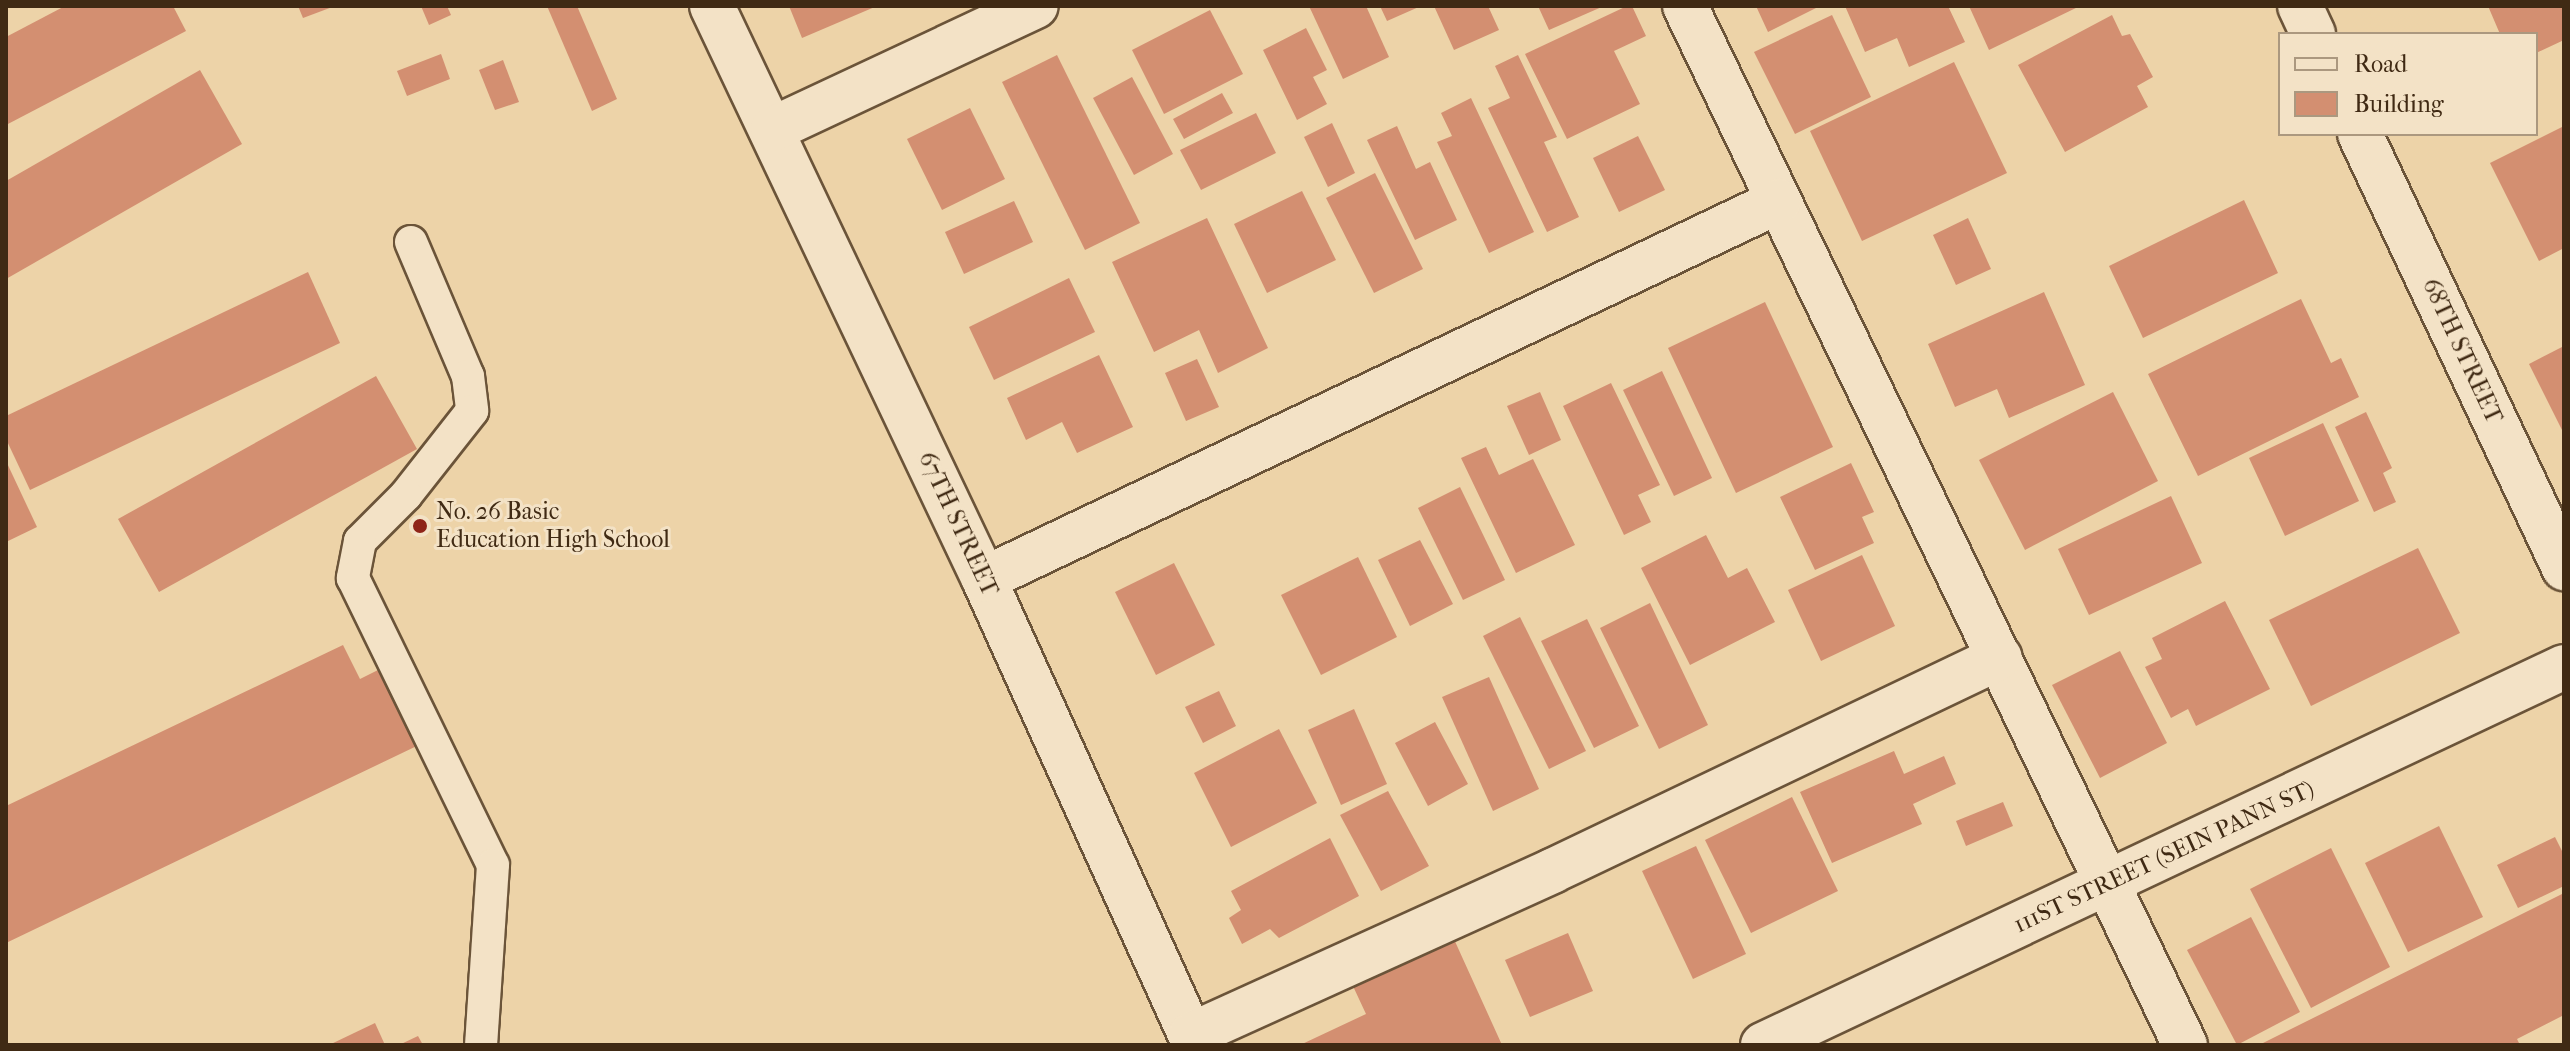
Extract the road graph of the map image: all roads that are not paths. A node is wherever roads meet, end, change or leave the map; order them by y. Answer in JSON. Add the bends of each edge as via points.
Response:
{"nodes":[{"id":1,"x":712,"y":6,"type":"edge"},
{"id":2,"x":1036,"y":6,"type":"edge"},
{"id":3,"x":1685,"y":6,"type":"edge"},
{"id":4,"x":2300,"y":6,"type":"edge"},
{"id":5,"x":2312,"y":32,"type":"edge"},
{"id":6,"x":773,"y":129,"type":"junction"},
{"id":7,"x":2361,"y":136,"type":"edge"},
{"id":8,"x":1779,"y":201,"type":"junction"},
{"id":9,"x":411,"y":242,"type":"dead end"},
{"id":10,"x":2564,"y":568,"type":"edge"},
{"id":11,"x":984,"y":579,"type":"junction"},
{"id":12,"x":2000,"y":657,"type":"junction"},
{"id":13,"x":2564,"y":667,"type":"edge"},
{"id":14,"x":2110,"y":883,"type":"junction"},
{"id":15,"x":1193,"y":1040,"type":"edge"},
{"id":16,"x":481,"y":1045,"type":"edge"},
{"id":17,"x":1763,"y":1045,"type":"edge"},
{"id":18,"x":2185,"y":1045,"type":"edge"}],
"edges":[{"from":1,"to":6,"type":"street","name":"67TH STREET"},
{"from":2,"to":6,"type":"street"},
{"from":3,"to":8,"type":"street"},
{"from":4,"to":5,"type":"street"},
{"from":6,"to":11,"type":"street","name":"67TH STREET"},
{"from":7,"to":10,"type":"street","name":"68TH STREET"},
{"from":8,"to":11,"type":"street"},
{"from":8,"to":12,"type":"street"},
{"from":9,"to":16,"type":"lane","via":[[468,376],[472,411],[406,495],[360,541],[353,578],[493,865]]},
{"from":11,"to":15,"type":"street","name":"67TH STREET"},
{"from":12,"to":14,"type":"street"},
{"from":12,"to":15,"type":"street"},
{"from":13,"to":14,"type":"street","name":"111ST STREET (SEIN PANN ST)"},
{"from":14,"to":17,"type":"street","name":"111ST STREET (SEIN PANN ST)"},
{"from":14,"to":18,"type":"street"}]}
